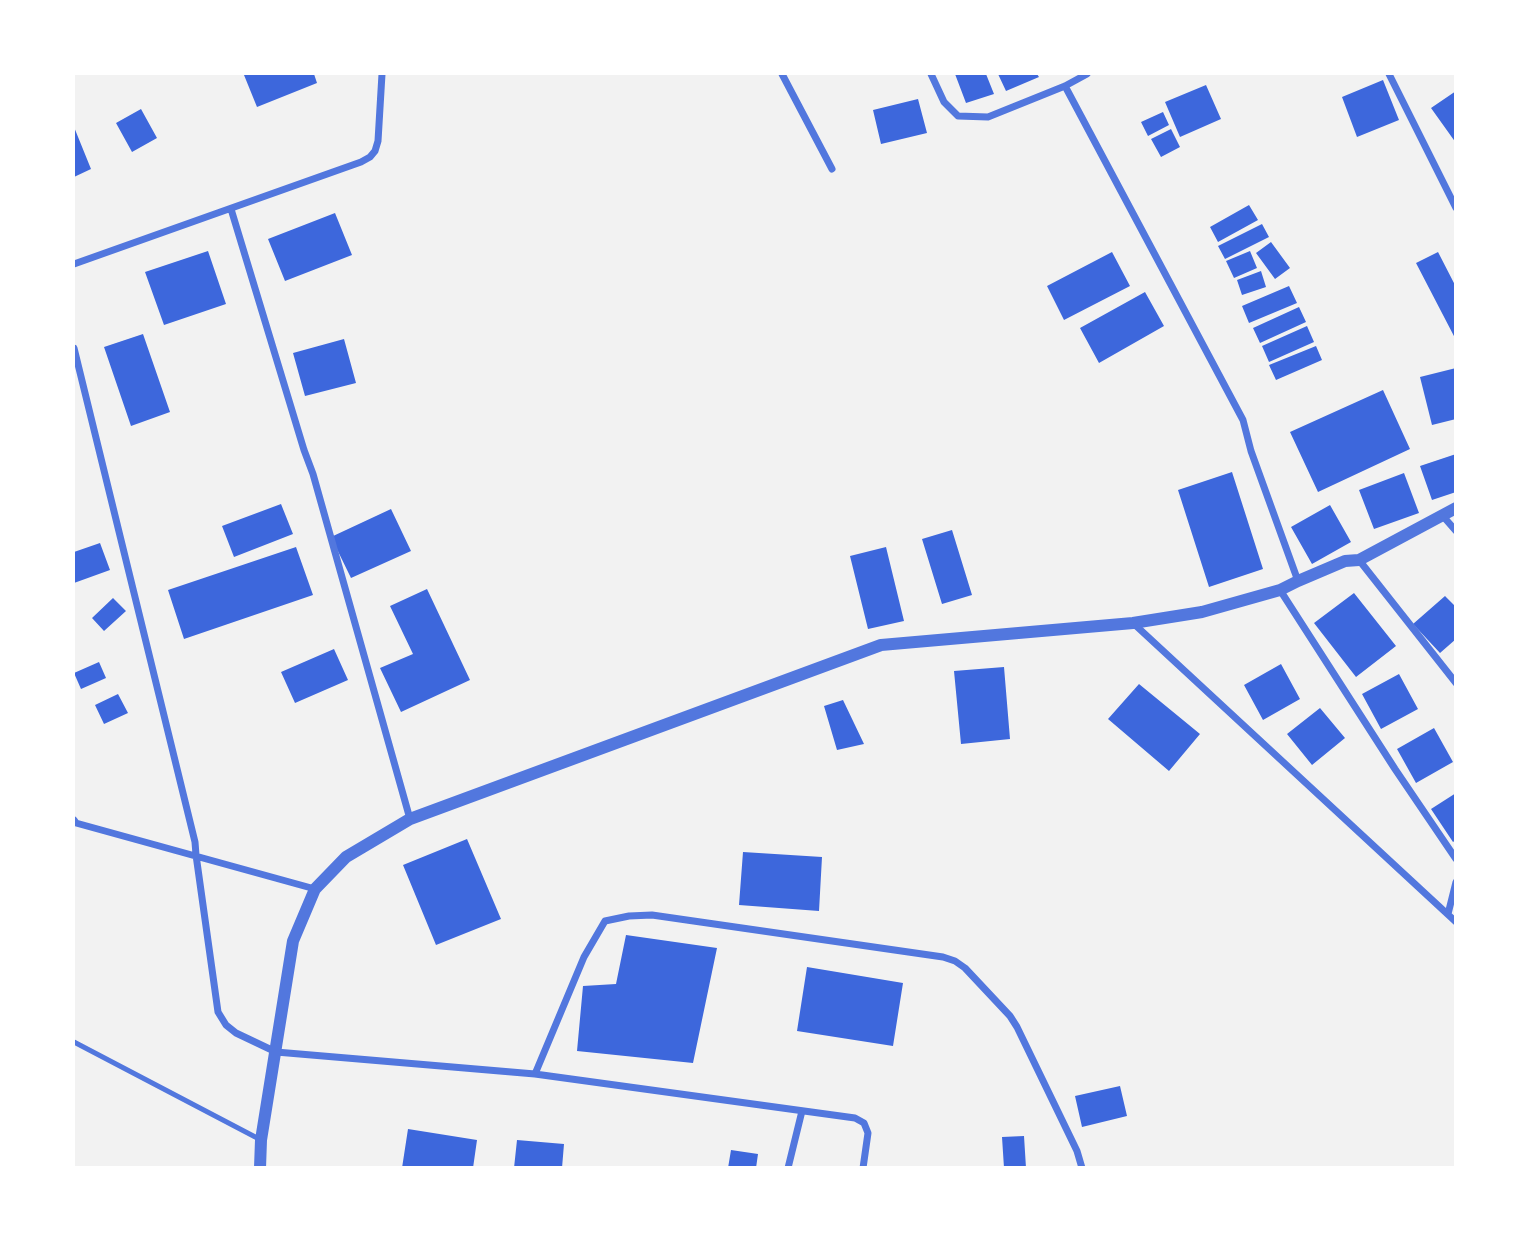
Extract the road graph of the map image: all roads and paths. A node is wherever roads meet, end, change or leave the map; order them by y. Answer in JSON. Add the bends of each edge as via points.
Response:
{"nodes":[{"id":1,"x":382,"y":74,"type":"edge"},
{"id":2,"x":782,"y":74,"type":"edge"},
{"id":3,"x":931,"y":74,"type":"edge"},
{"id":4,"x":1087,"y":74,"type":"edge"},
{"id":5,"x":1389,"y":74,"type":"edge"},
{"id":6,"x":1065,"y":86,"type":"junction"},
{"id":7,"x":832,"y":169,"type":"dead end"},
{"id":8,"x":1455,"y":208,"type":"edge"},
{"id":9,"x":231,"y":209,"type":"junction"},
{"id":10,"x":74,"y":264,"type":"edge"},
{"id":11,"x":74,"y":348,"type":"edge"},
{"id":12,"x":1455,"y":508,"type":"edge"},
{"id":13,"x":1442,"y":514,"type":"junction"},
{"id":14,"x":1455,"y":531,"type":"edge"},
{"id":15,"x":1359,"y":560,"type":"junction"},
{"id":16,"x":1298,"y":581,"type":"junction"},
{"id":17,"x":1280,"y":590,"type":"junction"},
{"id":18,"x":1133,"y":623,"type":"junction"},
{"id":19,"x":1455,"y":683,"type":"edge"},
{"id":20,"x":410,"y":819,"type":"junction"},
{"id":21,"x":74,"y":820,"type":"edge"},
{"id":22,"x":196,"y":855,"type":"junction"},
{"id":23,"x":1455,"y":859,"type":"edge"},
{"id":24,"x":1455,"y":882,"type":"edge"},
{"id":25,"x":315,"y":889,"type":"junction"},
{"id":26,"x":1448,"y":914,"type":"junction"},
{"id":27,"x":1455,"y":922,"type":"edge"},
{"id":28,"x":74,"y":1042,"type":"edge"},
{"id":29,"x":276,"y":1052,"type":"junction"},
{"id":30,"x":535,"y":1074,"type":"junction"},
{"id":31,"x":802,"y":1111,"type":"junction"},
{"id":32,"x":261,"y":1140,"type":"junction"},
{"id":33,"x":260,"y":1167,"type":"edge"},
{"id":34,"x":788,"y":1167,"type":"edge"},
{"id":35,"x":863,"y":1167,"type":"edge"},
{"id":36,"x":1082,"y":1167,"type":"edge"}],
"edges":[{"from":1,"to":9,"type":"street","via":[[378,141],[370,157]]},
{"from":2,"to":7,"type":"street"},
{"from":3,"to":6,"type":"street","via":[[944,102],[958,117],[988,117]]},
{"from":4,"to":6,"type":"street"},
{"from":5,"to":8,"type":"street"},
{"from":6,"to":16,"type":"street","via":[[1243,420]]},
{"from":9,"to":10,"type":"street"},
{"from":9,"to":20,"type":"street","via":[[313,474]]},
{"from":11,"to":22,"type":"street"},
{"from":12,"to":13,"type":"street"},
{"from":13,"to":14,"type":"street"},
{"from":13,"to":15,"type":"street"},
{"from":15,"to":16,"type":"street","via":[[1345,561]]},
{"from":15,"to":19,"type":"street"},
{"from":16,"to":17,"type":"street"},
{"from":17,"to":18,"type":"street","via":[[1202,612]]},
{"from":17,"to":23,"type":"street"},
{"from":18,"to":20,"type":"street","via":[[881,645]]},
{"from":18,"to":26,"type":"street"},
{"from":20,"to":25,"type":"street","via":[[346,857]]},
{"from":21,"to":22,"type":"street"},
{"from":22,"to":25,"type":"street"},
{"from":22,"to":29,"type":"street","via":[[218,1013],[236,1033]]},
{"from":24,"to":26,"type":"street"},
{"from":25,"to":29,"type":"street","via":[[293,941]]},
{"from":26,"to":27,"type":"street"},
{"from":28,"to":32,"type":"lane"},
{"from":29,"to":30,"type":"street"},
{"from":29,"to":32,"type":"street"},
{"from":30,"to":31,"type":"street"},
{"from":30,"to":36,"type":"street","via":[[584,957],[605,921],[652,915],[943,957],[965,968],[1010,1016]]},
{"from":31,"to":34,"type":"street"},
{"from":31,"to":35,"type":"street","via":[[864,1123],[868,1133]]},
{"from":32,"to":33,"type":"street"}]}
